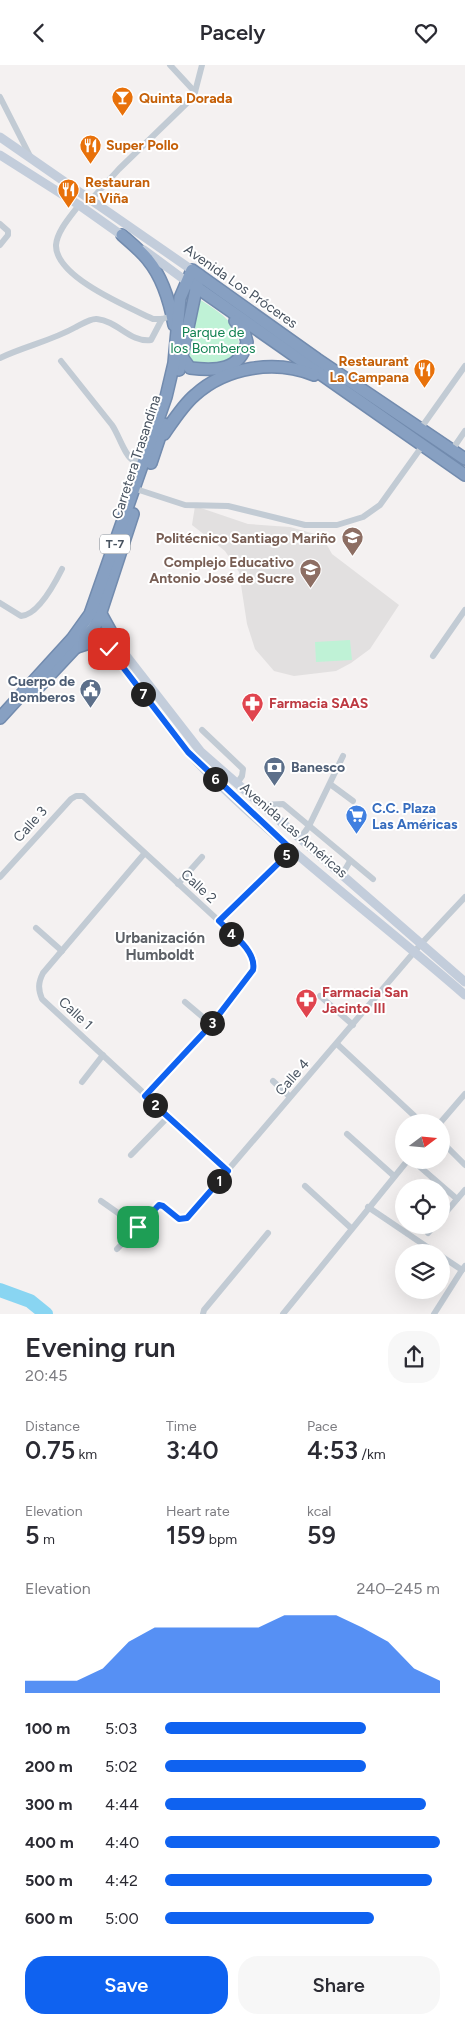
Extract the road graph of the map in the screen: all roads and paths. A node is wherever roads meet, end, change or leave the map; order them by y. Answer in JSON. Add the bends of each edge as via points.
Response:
{"nodes":[{"id":1,"x":170,"y":65,"type":"edge"},
{"id":2,"x":202,"y":65,"type":"edge"},
{"id":3,"x":195,"y":92,"type":"junction"},
{"id":4,"x":0,"y":97,"type":"edge"},
{"id":5,"x":0,"y":137,"type":"edge"},
{"id":6,"x":0,"y":155,"type":"edge"},
{"id":7,"x":31,"y":159,"type":"junction"},
{"id":8,"x":91,"y":200,"type":"junction"},
{"id":9,"x":82,"y":207,"type":"junction"},
{"id":10,"x":0,"y":224,"type":"edge"},
{"id":11,"x":122,"y":235,"type":"junction"},
{"id":12,"x":0,"y":245,"type":"edge"},
{"id":13,"x":193,"y":278,"type":"junction"},
{"id":14,"x":226,"y":310,"type":"junction"},
{"id":15,"x":167,"y":318,"type":"junction"},
{"id":16,"x":176,"y":341,"type":"junction"},
{"id":17,"x":182,"y":357,"type":"junction"},
{"id":18,"x":0,"y":358,"type":"edge"},
{"id":19,"x":61,"y":361,"type":"dead end"},
{"id":20,"x":465,"y":366,"type":"edge"},
{"id":21,"x":328,"y":381,"type":"junction"},
{"id":22,"x":421,"y":428,"type":"junction"},
{"id":23,"x":465,"y":431,"type":"edge"},
{"id":24,"x":160,"y":439,"type":"junction"},
{"id":25,"x":423,"y":445,"type":"junction"},
{"id":26,"x":452,"y":450,"type":"junction"},
{"id":27,"x":144,"y":458,"type":"junction"},
{"id":28,"x":465,"y":459,"type":"edge"},
{"id":29,"x":465,"y":475,"type":"edge"},
{"id":30,"x":137,"y":490,"type":"junction"},
{"id":31,"x":62,"y":569,"type":"dead end"},
{"id":32,"x":0,"y":603,"type":"edge"},
{"id":33,"x":465,"y":610,"type":"edge"},
{"id":34,"x":93,"y":621,"type":"junction"},
{"id":35,"x":113,"y":646,"type":"junction"},
{"id":36,"x":77,"y":647,"type":"junction"},
{"id":37,"x":433,"y":655,"type":"dead end"},
{"id":38,"x":0,"y":718,"type":"edge"},
{"id":39,"x":0,"y":728,"type":"edge"},
{"id":40,"x":202,"y":730,"type":"dead end"},
{"id":41,"x":343,"y":756,"type":"dead end"},
{"id":42,"x":238,"y":782,"type":"junction"},
{"id":43,"x":330,"y":785,"type":"junction"},
{"id":44,"x":83,"y":796,"type":"joint"},
{"id":45,"x":353,"y":801,"type":"dead end"},
{"id":46,"x":262,"y":805,"type":"junction"},
{"id":47,"x":310,"y":825,"type":"junction"},
{"id":48,"x":300,"y":839,"type":"junction"},
{"id":49,"x":292,"y":850,"type":"junction"},
{"id":50,"x":144,"y":854,"type":"junction"},
{"id":51,"x":202,"y":857,"type":"dead end"},
{"id":52,"x":350,"y":861,"type":"junction"},
{"id":53,"x":342,"y":875,"type":"junction"},
{"id":54,"x":0,"y":877,"type":"edge"},
{"id":55,"x":373,"y":879,"type":"dead end"},
{"id":56,"x":178,"y":884,"type":"junction"},
{"id":57,"x":465,"y":897,"type":"edge"},
{"id":58,"x":219,"y":921,"type":"junction"},
{"id":59,"x":36,"y":929,"type":"dead end"},
{"id":60,"x":419,"y":948,"type":"junction"},
{"id":61,"x":62,"y":951,"type":"junction"},
{"id":62,"x":465,"y":982,"type":"edge"},
{"id":63,"x":465,"y":995,"type":"edge"},
{"id":64,"x":320,"y":996,"type":"dead end"},
{"id":65,"x":185,"y":1002,"type":"dead end"},
{"id":66,"x":211,"y":1025,"type":"junction"},
{"id":67,"x":353,"y":1025,"type":"junction"},
{"id":68,"x":337,"y":1044,"type":"junction"},
{"id":69,"x":103,"y":1055,"type":"junction"},
{"id":70,"x":82,"y":1081,"type":"dead end"},
{"id":71,"x":273,"y":1081,"type":"dead end"},
{"id":72,"x":465,"y":1094,"type":"edge"},
{"id":73,"x":145,"y":1096,"type":"junction"},
{"id":74,"x":290,"y":1097,"type":"junction"},
{"id":75,"x":412,"y":1114,"type":"edge"},
{"id":76,"x":448,"y":1114,"type":"edge"},
{"id":77,"x":168,"y":1117,"type":"junction"},
{"id":78,"x":346,"y":1133,"type":"dead end"},
{"id":79,"x":450,"y":1150,"type":"edge"},
{"id":80,"x":131,"y":1155,"type":"dead end"},
{"id":81,"x":465,"y":1165,"type":"edge"},
{"id":82,"x":400,"y":1169,"type":"edge"},
{"id":83,"x":422,"y":1169,"type":"edge"},
{"id":84,"x":228,"y":1171,"type":"junction"},
{"id":85,"x":394,"y":1176,"type":"junction"},
{"id":86,"x":305,"y":1186,"type":"dead end"},
{"id":87,"x":465,"y":1190,"type":"edge"},
{"id":88,"x":457,"y":1199,"type":"junction"},
{"id":89,"x":101,"y":1201,"type":"dead end"},
{"id":90,"x":368,"y":1207,"type":"junction"},
{"id":91,"x":450,"y":1207,"type":"edge"},
{"id":92,"x":138,"y":1227,"type":"junction"},
{"id":93,"x":351,"y":1228,"type":"junction"},
{"id":94,"x":268,"y":1233,"type":"dead end"},
{"id":95,"x":423,"y":1244,"type":"edge"},
{"id":96,"x":118,"y":1249,"type":"dead end"},
{"id":97,"x":450,"y":1261,"type":"edge"},
{"id":98,"x":464,"y":1268,"type":"edge"},
{"id":99,"x":203,"y":1314,"type":"edge"},
{"id":100,"x":283,"y":1314,"type":"edge"},
{"id":101,"x":434,"y":1314,"type":"edge"}],
"edges":[{"from":1,"to":3,"type":"street"},
{"from":2,"to":3,"type":"street"},
{"from":3,"to":8,"type":"street"},
{"from":4,"to":7,"type":"street"},
{"from":5,"to":7,"type":"street","name":"Avenida Los Próceres"},
{"from":6,"to":9,"type":"street","name":"Avenida Los Próceres"},
{"from":7,"to":8,"type":"street","name":"Avenida Los Próceres"},
{"from":8,"to":9,"type":"street"},
{"from":8,"to":13,"type":"street","name":"Avenida Los Próceres"},
{"from":9,"to":11,"type":"street","name":"Avenida Los Próceres"},
{"from":9,"to":15,"type":"street","via":[[59,234],[57,255],[86,286],[153,319]]},
{"from":10,"to":12,"type":"street","via":[[8,231]]},
{"from":11,"to":13,"type":"street","name":"Avenida Los Próceres"},
{"from":11,"to":15,"type":"highway","via":[[148,260],[165,293]]},
{"from":13,"to":14,"type":"highway","name":"Avenida Los Próceres"},
{"from":13,"to":16,"type":"highway","name":"Carretera Trasandina","number":"T-7","via":[[180,298]]},
{"from":13,"to":17,"type":"highway","name":"Carretera Trasandina","number":"T-7"},
{"from":13,"to":22,"type":"highway","name":"Avenida Los Próceres"},
{"from":14,"to":17,"type":"highway","via":[[244,331],[247,341],[241,357],[232,365],[214,370],[190,368]]},
{"from":14,"to":21,"type":"highway","name":"Avenida Los Próceres"},
{"from":15,"to":16,"type":"highway"},
{"from":15,"to":18,"type":"street","via":[[151,340],[133,337],[112,323],[96,319]]},
{"from":16,"to":27,"type":"highway","name":"Carretera Trasandina","number":"T-7","via":[[166,397]]},
{"from":17,"to":24,"type":"highway","name":"Carretera Trasandina","number":"T-7"},
{"from":19,"to":27,"type":"street","via":[[119,435],[128,457],[134,461]]},
{"from":20,"to":22,"type":"street"},
{"from":21,"to":24,"type":"highway","via":[[290,368],[247,369],[213,382],[194,395]]},
{"from":21,"to":25,"type":"highway","name":"Avenida Los Próceres"},
{"from":22,"to":26,"type":"highway","name":"Avenida Los Próceres"},
{"from":23,"to":26,"type":"street"},
{"from":24,"to":30,"type":"highway","name":"Carretera Trasandina","number":"T-7"},
{"from":25,"to":29,"type":"highway","name":"Avenida Los Próceres"},
{"from":25,"to":30,"type":"street","via":[[380,505],[363,517],[337,525],[305,525],[228,507],[185,505]]},
{"from":26,"to":28,"type":"highway","name":"Avenida Los Próceres"},
{"from":27,"to":30,"type":"highway","name":"Carretera Trasandina","number":"T-7"},
{"from":30,"to":34,"type":"highway","name":"Carretera Trasandina","number":"T-7"},
{"from":31,"to":32,"type":"street","via":[[55,584],[32,613],[21,616]]},
{"from":33,"to":37,"type":"street"},
{"from":34,"to":35,"type":"highway"},
{"from":34,"to":35,"type":"street","name":"Avenida Las Américas"},
{"from":34,"to":36,"type":"highway","name":"Carretera Trasandina","number":"T-7"},
{"from":34,"to":38,"type":"highway","name":"Carretera Trasandina","number":"T-7","via":[[72,639]]},
{"from":35,"to":36,"type":"highway","via":[[89,643]]},
{"from":35,"to":42,"type":"street","name":"Avenida Las Américas","via":[[188,737]]},
{"from":35,"to":49,"type":"street","name":"Avenida Las Américas","via":[[188,752]]},
{"from":36,"to":39,"type":"highway","name":"Carretera Trasandina","number":"T-7"},
{"from":40,"to":42,"type":"street","via":[[243,769]]},
{"from":41,"to":43,"type":"street"},
{"from":42,"to":46,"type":"street","name":"Avenida Las Américas"},
{"from":43,"to":45,"type":"street"},
{"from":43,"to":47,"type":"street"},
{"from":44,"to":50,"type":"street","name":"Calle 2"},
{"from":44,"to":54,"type":"street","name":"Calle 3","via":[[71,799]]},
{"from":46,"to":47,"type":"street","via":[[283,803]]},
{"from":46,"to":48,"type":"street","name":"Avenida Las Américas"},
{"from":47,"to":48,"type":"street"},
{"from":47,"to":52,"type":"street"},
{"from":48,"to":53,"type":"street","name":"Avenida Las Américas"},
{"from":49,"to":58,"type":"street"},
{"from":49,"to":60,"type":"street","name":"Avenida Las Américas"},
{"from":50,"to":56,"type":"street","name":"Calle 2"},
{"from":50,"to":61,"type":"street","name":"Calle 1"},
{"from":51,"to":56,"type":"street"},
{"from":52,"to":53,"type":"street"},
{"from":52,"to":55,"type":"street"},
{"from":53,"to":60,"type":"street","name":"Avenida Las Américas"},
{"from":56,"to":58,"type":"street","name":"Calle 2"},
{"from":57,"to":60,"type":"street","name":"Calle 4"},
{"from":58,"to":66,"type":"street","name":"Calle 2","via":[[252,955],[254,965]]},
{"from":59,"to":61,"type":"street"},
{"from":60,"to":62,"type":"street","name":"Avenida Las Américas"},
{"from":60,"to":63,"type":"street","name":"Avenida Las Américas"},
{"from":60,"to":67,"type":"street","name":"Calle 4"},
{"from":61,"to":69,"type":"street","name":"Calle 1","via":[[43,973],[38,990],[42,999]]},
{"from":64,"to":67,"type":"street"},
{"from":65,"to":66,"type":"street"},
{"from":66,"to":73,"type":"street","name":"Calle 2"},
{"from":67,"to":68,"type":"street","name":"Calle 4"},
{"from":68,"to":74,"type":"street","name":"Calle 4"},
{"from":68,"to":75,"type":"street"},
{"from":69,"to":70,"type":"street"},
{"from":69,"to":73,"type":"street","name":"Calle 1"},
{"from":71,"to":74,"type":"street"},
{"from":72,"to":76,"type":"street"},
{"from":73,"to":77,"type":"street","name":"Calle 1"},
{"from":74,"to":84,"type":"street","name":"Calle 4"},
{"from":77,"to":80,"type":"street"},
{"from":77,"to":84,"type":"street","name":"Calle 1"},
{"from":78,"to":85,"type":"street"},
{"from":79,"to":81,"type":"street"},
{"from":82,"to":85,"type":"street"},
{"from":83,"to":88,"type":"street"},
{"from":84,"to":92,"type":"street","name":"Calle 4","via":[[187,1218],[179,1219],[159,1205]]},
{"from":85,"to":90,"type":"street"},
{"from":86,"to":93,"type":"street"},
{"from":87,"to":88,"type":"street"},
{"from":88,"to":91,"type":"street"},
{"from":89,"to":92,"type":"street"},
{"from":90,"to":93,"type":"street"},
{"from":90,"to":95,"type":"street"},
{"from":92,"to":96,"type":"street"},
{"from":93,"to":100,"type":"street"},
{"from":94,"to":99,"type":"street"},
{"from":97,"to":98,"type":"street"},
{"from":98,"to":101,"type":"street"}]}
